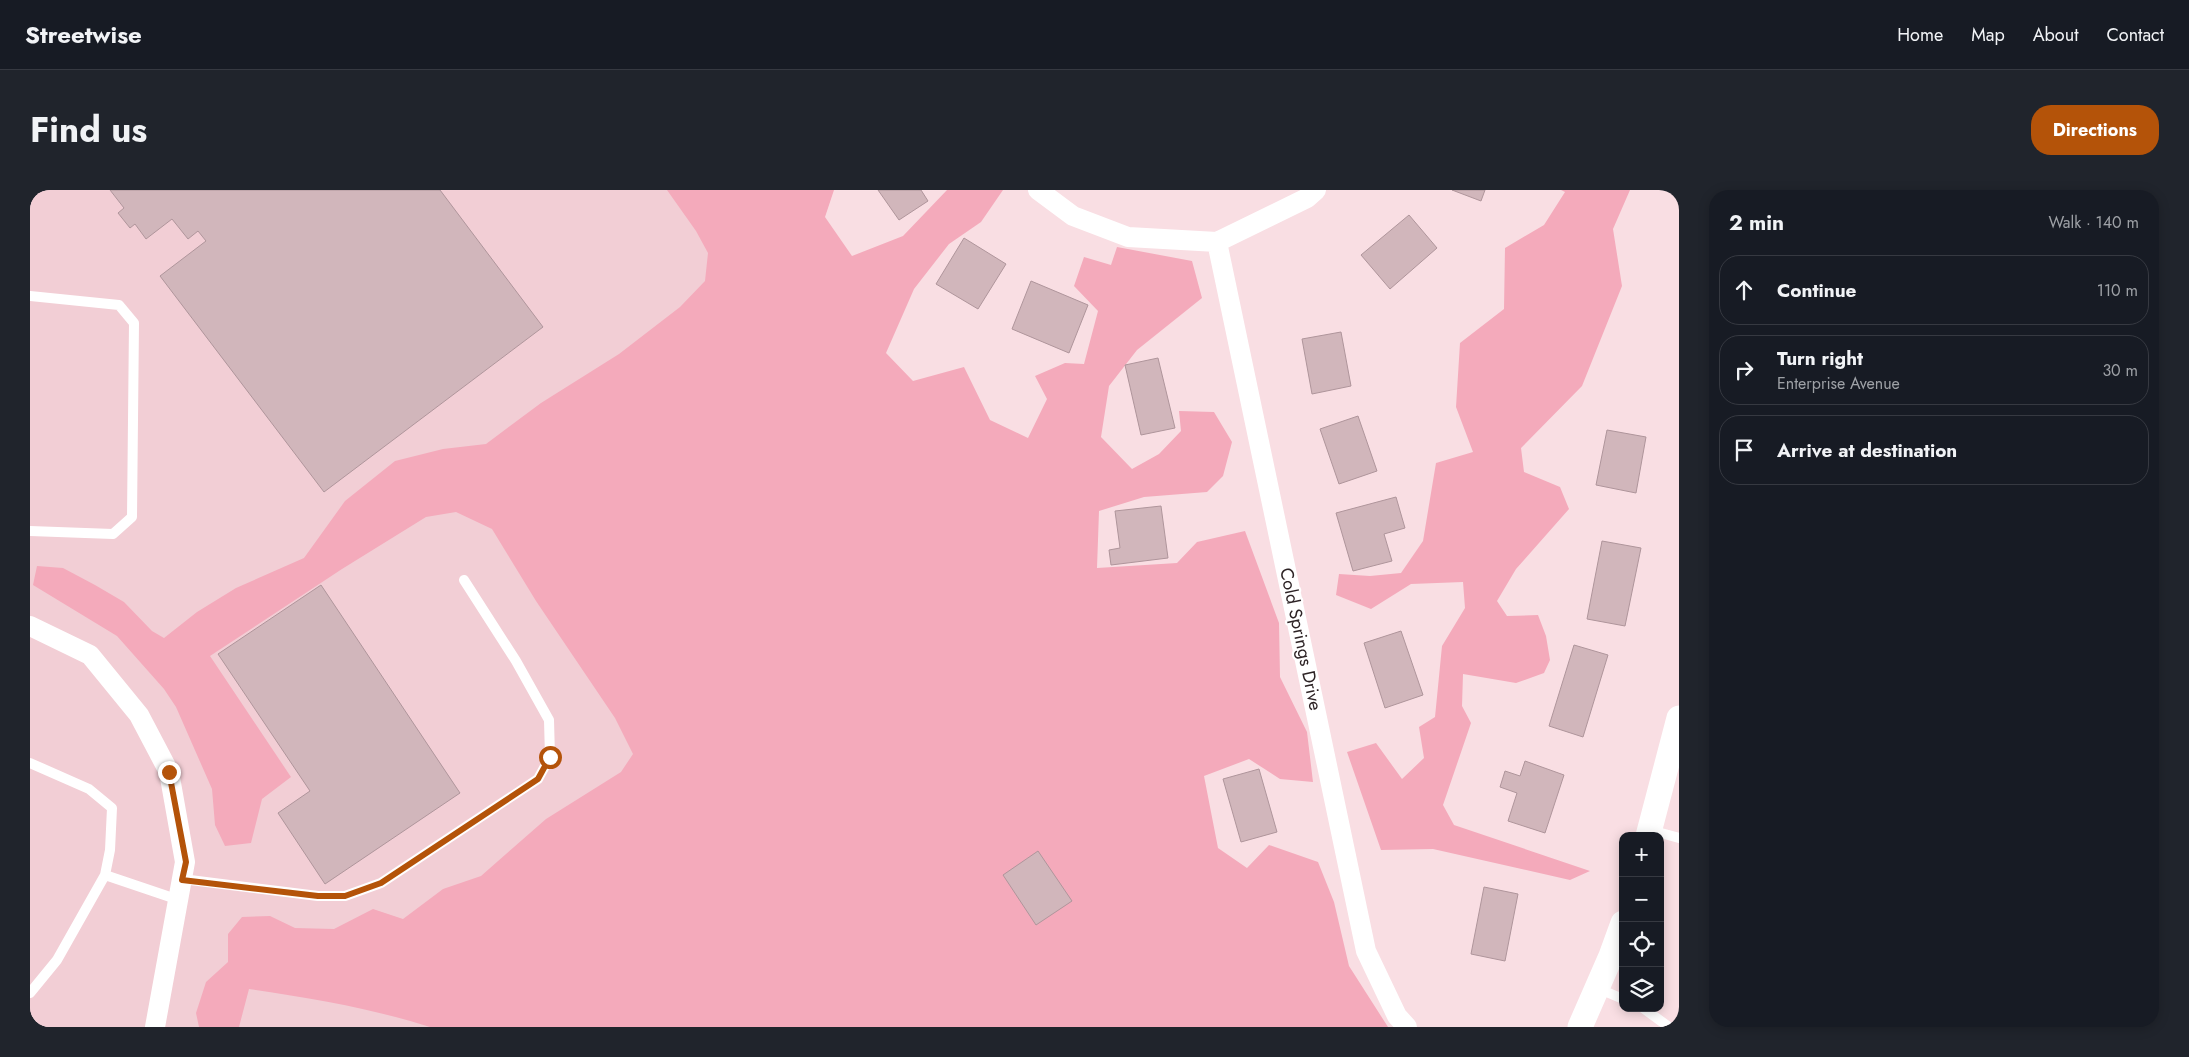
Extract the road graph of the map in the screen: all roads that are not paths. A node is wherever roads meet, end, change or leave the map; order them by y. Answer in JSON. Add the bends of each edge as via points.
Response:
{"nodes":[{"id":1,"x":1038,"y":190,"type":"edge"},
{"id":2,"x":1316,"y":190,"type":"edge"},
{"id":3,"x":1218,"y":242,"type":"junction"},
{"id":4,"x":30,"y":296,"type":"edge"},
{"id":5,"x":30,"y":531,"type":"edge"},
{"id":6,"x":464,"y":580,"type":"dead end"},
{"id":7,"x":30,"y":626,"type":"edge"},
{"id":8,"x":1679,"y":718,"type":"edge"},
{"id":9,"x":30,"y":763,"type":"edge"},
{"id":10,"x":1649,"y":832,"type":"edge"},
{"id":11,"x":1664,"y":836,"type":"edge"},
{"id":12,"x":1679,"y":838,"type":"edge"},
{"id":13,"x":105,"y":875,"type":"junction"},
{"id":14,"x":182,"y":880,"type":"junction"},
{"id":15,"x":178,"y":900,"type":"junction"},
{"id":16,"x":1619,"y":932,"type":"edge"},
{"id":17,"x":1597,"y":988,"type":"junction"},
{"id":18,"x":30,"y":993,"type":"edge"},
{"id":19,"x":1619,"y":997,"type":"edge"},
{"id":20,"x":1648,"y":1012,"type":"edge"},
{"id":21,"x":155,"y":1027,"type":"edge"},
{"id":22,"x":1407,"y":1027,"type":"edge"},
{"id":23,"x":1580,"y":1027,"type":"edge"},
{"id":24,"x":1669,"y":1027,"type":"edge"}],
"edges":[{"from":1,"to":3,"type":"street","via":[[1073,216],[1128,236]]},
{"from":2,"to":3,"type":"street","via":[[1307,198]]},
{"from":3,"to":22,"type":"street","name":"Cold Springs Drive","via":[[1366,951],[1397,1016]]},
{"from":4,"to":5,"type":"lane","via":[[119,304],[134,323],[132,517],[113,534]]},
{"from":6,"to":14,"type":"lane","via":[[549,720],[550,757],[538,779],[381,883],[345,896],[318,896]]},
{"from":7,"to":14,"type":"street","via":[[90,655],[139,715],[169,772],[186,862]]},
{"from":8,"to":10,"type":"street"},
{"from":9,"to":13,"type":"lane","via":[[89,789],[112,808]]},
{"from":11,"to":12,"type":"lane"},
{"from":13,"to":15,"type":"lane"},
{"from":13,"to":18,"type":"lane","via":[[57,960]]},
{"from":14,"to":15,"type":"street"},
{"from":15,"to":21,"type":"street"},
{"from":16,"to":17,"type":"street"},
{"from":17,"to":19,"type":"lane"},
{"from":17,"to":23,"type":"street"},
{"from":20,"to":24,"type":"lane"}]}
